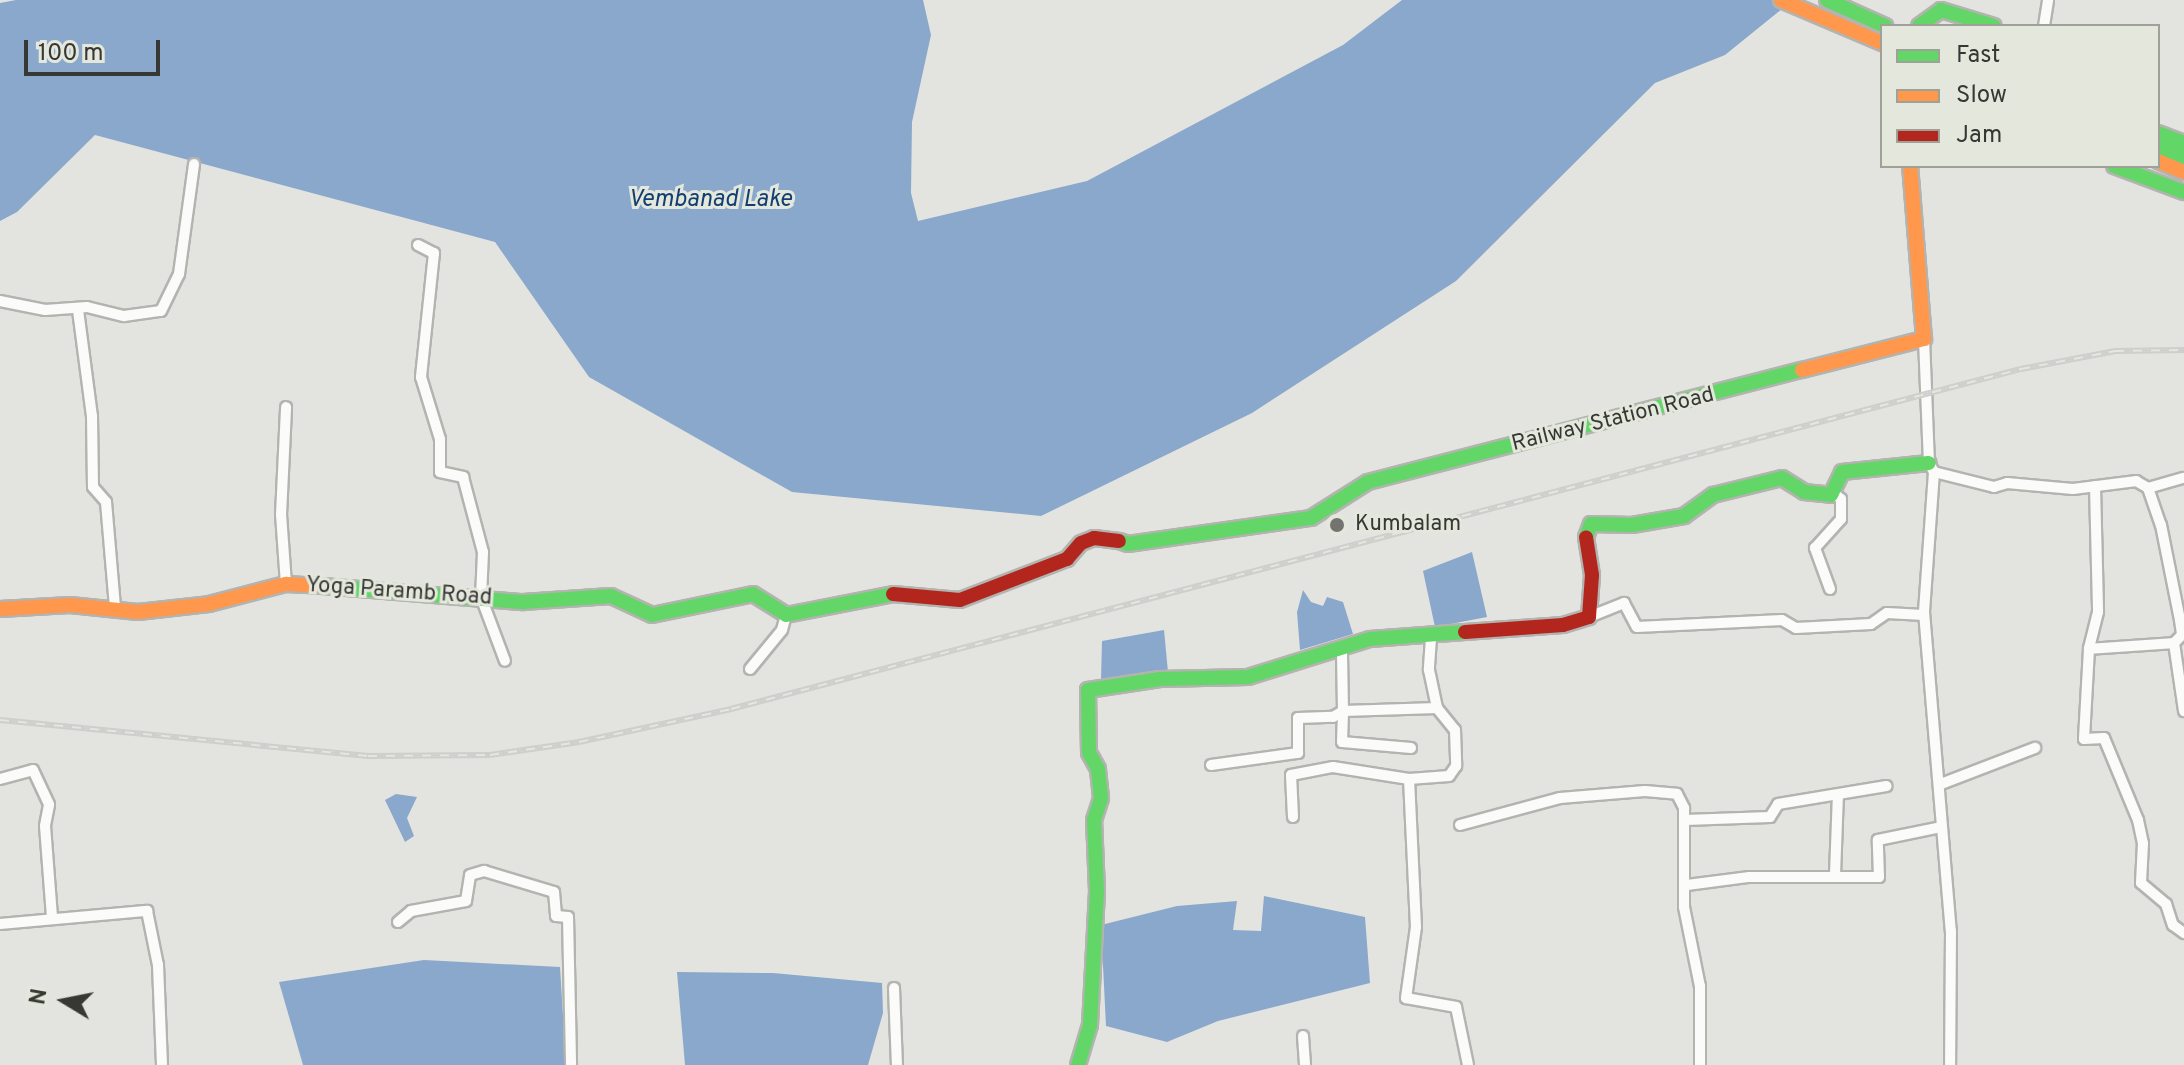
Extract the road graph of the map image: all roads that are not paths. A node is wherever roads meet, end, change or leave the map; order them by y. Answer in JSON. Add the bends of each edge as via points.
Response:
{"nodes":[{"id":1,"x":1781,"y":0,"type":"edge"},
{"id":2,"x":1827,"y":0,"type":"edge"},
{"id":3,"x":2048,"y":0,"type":"edge"},
{"id":4,"x":1881,"y":24,"type":"edge"},
{"id":5,"x":1920,"y":24,"type":"edge"},
{"id":6,"x":1987,"y":24,"type":"edge"},
{"id":7,"x":2044,"y":24,"type":"edge"},
{"id":8,"x":1880,"y":42,"type":"edge"},
{"id":9,"x":2160,"y":134,"type":"edge"},
{"id":10,"x":2184,"y":143,"type":"edge"},
{"id":11,"x":2160,"y":148,"type":"edge"},
{"id":12,"x":2184,"y":157,"type":"edge"},
{"id":13,"x":2160,"y":162,"type":"edge"},
{"id":14,"x":194,"y":164,"type":"dead end"},
{"id":15,"x":1910,"y":168,"type":"edge"},
{"id":16,"x":2119,"y":168,"type":"edge"},
{"id":17,"x":2184,"y":172,"type":"edge"},
{"id":18,"x":2184,"y":192,"type":"edge"},
{"id":19,"x":418,"y":245,"type":"dead end"},
{"id":20,"x":0,"y":301,"type":"edge"},
{"id":21,"x":78,"y":310,"type":"junction"},
{"id":22,"x":1924,"y":339,"type":"junction"},
{"id":23,"x":286,"y":407,"type":"dead end"},
{"id":24,"x":1932,"y":468,"type":"junction"},
{"id":25,"x":2184,"y":478,"type":"edge"},
{"id":26,"x":2095,"y":486,"type":"junction"},
{"id":27,"x":2148,"y":488,"type":"junction"},
{"id":28,"x":1832,"y":492,"type":"junction"},
{"id":29,"x":286,"y":584,"type":"junction"},
{"id":30,"x":1830,"y":589,"type":"dead end"},
{"id":31,"x":481,"y":597,"type":"junction"},
{"id":32,"x":115,"y":608,"type":"junction"},
{"id":33,"x":0,"y":609,"type":"edge"},
{"id":34,"x":786,"y":615,"type":"junction"},
{"id":35,"x":1924,"y":615,"type":"junction"},
{"id":36,"x":1589,"y":617,"type":"junction"},
{"id":37,"x":1431,"y":638,"type":"junction"},
{"id":38,"x":2174,"y":643,"type":"junction"},
{"id":39,"x":2089,"y":649,"type":"junction"},
{"id":40,"x":1342,"y":651,"type":"junction"},
{"id":41,"x":505,"y":661,"type":"dead end"},
{"id":42,"x":750,"y":669,"type":"dead end"},
{"id":43,"x":1437,"y":708,"type":"junction"},
{"id":44,"x":1343,"y":711,"type":"junction"},
{"id":45,"x":2184,"y":711,"type":"edge"},
{"id":46,"x":1411,"y":748,"type":"dead end"},
{"id":47,"x":2035,"y":748,"type":"dead end"},
{"id":48,"x":1211,"y":765,"type":"dead end"},
{"id":49,"x":0,"y":779,"type":"edge"},
{"id":50,"x":1409,"y":779,"type":"junction"},
{"id":51,"x":1941,"y":784,"type":"junction"},
{"id":52,"x":1887,"y":786,"type":"dead end"},
{"id":53,"x":1838,"y":795,"type":"junction"},
{"id":54,"x":1293,"y":817,"type":"dead end"},
{"id":55,"x":1685,"y":820,"type":"junction"},
{"id":56,"x":1460,"y":825,"type":"dead end"},
{"id":57,"x":1941,"y":827,"type":"junction"},
{"id":58,"x":1835,"y":875,"type":"junction"},
{"id":59,"x":1687,"y":885,"type":"junction"},
{"id":60,"x":52,"y":916,"type":"junction"},
{"id":61,"x":398,"y":922,"type":"dead end"},
{"id":62,"x":0,"y":924,"type":"edge"},
{"id":63,"x":2184,"y":933,"type":"edge"},
{"id":64,"x":894,"y":988,"type":"dead end"},
{"id":65,"x":1303,"y":1036,"type":"dead end"},
{"id":66,"x":162,"y":1065,"type":"edge"},
{"id":67,"x":571,"y":1065,"type":"edge"},
{"id":68,"x":897,"y":1065,"type":"edge"},
{"id":69,"x":1078,"y":1065,"type":"edge"},
{"id":70,"x":1305,"y":1065,"type":"edge"},
{"id":71,"x":1468,"y":1065,"type":"edge"},
{"id":72,"x":1700,"y":1065,"type":"edge"},
{"id":73,"x":1950,"y":1065,"type":"edge"}],
"edges":[{"from":1,"to":8,"type":"main road"},
{"from":2,"to":4,"type":"main road"},
{"from":3,"to":7,"type":"street"},
{"from":5,"to":6,"type":"main road","via":[[1941,10]]},
{"from":9,"to":10,"type":"main road"},
{"from":11,"to":12,"type":"main road"},
{"from":13,"to":17,"type":"main road"},
{"from":14,"to":21,"type":"street","via":[[179,274],[167,305],[141,315]]},
{"from":15,"to":22,"type":"main road"},
{"from":16,"to":18,"type":"main road"},
{"from":19,"to":31,"type":"street","via":[[434,253],[421,377],[440,439],[440,472],[463,477],[483,552]]},
{"from":20,"to":21,"type":"street"},
{"from":21,"to":32,"type":"street","via":[[92,416],[93,487],[106,502]]},
{"from":22,"to":24,"type":"street"},
{"from":22,"to":34,"type":"main road","name":"Railway Station Road","via":[[1368,482],[1311,518],[1128,544],[1107,536],[1094,538],[1067,559],[960,600],[899,593]]},
{"from":23,"to":29,"type":"street","via":[[281,515]]},
{"from":24,"to":26,"type":"street","via":[[1994,487]]},
{"from":24,"to":28,"type":"main road","via":[[1842,472]]},
{"from":24,"to":35,"type":"street"},
{"from":25,"to":27,"type":"street"},
{"from":26,"to":27,"type":"street","via":[[2136,481]]},
{"from":26,"to":39,"type":"street","via":[[2098,612]]},
{"from":27,"to":38,"type":"street","via":[[2180,620],[2182,635]]},
{"from":28,"to":30,"type":"street","via":[[1841,499],[1841,519],[1815,548]]},
{"from":28,"to":36,"type":"main road","via":[[1804,492],[1782,478],[1713,495],[1684,516],[1642,524],[1591,524],[1585,532],[1592,575]]},
{"from":29,"to":31,"type":"main road","name":"Yoga Paramb Road"},
{"from":29,"to":32,"type":"main road","name":"Yoga Paramb Road","via":[[209,604],[138,612]]},
{"from":31,"to":34,"type":"main road","name":"Yoga Paramb Road","via":[[523,602],[611,596],[652,615],[759,594],[774,611]]},
{"from":31,"to":41,"type":"street"},
{"from":32,"to":33,"type":"main road","name":"Yoga Paramb Road"},
{"from":34,"to":42,"type":"street","via":[[782,630]]},
{"from":35,"to":36,"type":"street","via":[[1887,613],[1871,624],[1796,628],[1782,620],[1637,627],[1624,603]]},
{"from":35,"to":51,"type":"street"},
{"from":36,"to":37,"type":"main road","via":[[1563,625]]},
{"from":37,"to":40,"type":"main road","via":[[1370,639]]},
{"from":37,"to":43,"type":"street","via":[[1429,670]]},
{"from":38,"to":39,"type":"street"},
{"from":38,"to":45,"type":"street"},
{"from":39,"to":63,"type":"street","via":[[2084,739],[2104,738],[2141,832],[2141,883],[2166,904],[2173,925]]},
{"from":40,"to":44,"type":"street"},
{"from":40,"to":69,"type":"main road","via":[[1248,677],[1160,679],[1088,690],[1089,753],[1101,784],[1094,820],[1097,891],[1090,1025]]},
{"from":43,"to":44,"type":"street"},
{"from":43,"to":50,"type":"street","via":[[1455,730],[1456,766],[1449,776]]},
{"from":44,"to":46,"type":"street","via":[[1342,742]]},
{"from":44,"to":48,"type":"street","via":[[1333,717],[1298,718],[1298,753]]},
{"from":47,"to":51,"type":"street"},
{"from":49,"to":60,"type":"street","via":[[33,770],[49,805],[45,826]]},
{"from":50,"to":54,"type":"street","via":[[1333,767],[1291,775]]},
{"from":50,"to":71,"type":"street","via":[[1410,867],[1416,901],[1406,998],[1456,1007]]},
{"from":51,"to":57,"type":"street"},
{"from":52,"to":53,"type":"street"},
{"from":53,"to":55,"type":"street","via":[[1778,804],[1770,817]]},
{"from":53,"to":58,"type":"street"},
{"from":55,"to":56,"type":"street","via":[[1677,794],[1645,791],[1560,798]]},
{"from":55,"to":59,"type":"street"},
{"from":57,"to":58,"type":"street","via":[[1878,840],[1879,877]]},
{"from":57,"to":73,"type":"street","via":[[1951,931]]},
{"from":58,"to":59,"type":"street"},
{"from":59,"to":72,"type":"street","via":[[1684,907],[1700,986]]},
{"from":60,"to":62,"type":"street"},
{"from":60,"to":66,"type":"street","via":[[147,911],[158,965]]},
{"from":61,"to":67,"type":"street","via":[[411,911],[466,901],[470,875],[484,871],[554,892],[556,916],[568,917]]},
{"from":64,"to":68,"type":"street"},
{"from":65,"to":70,"type":"street"}]}
